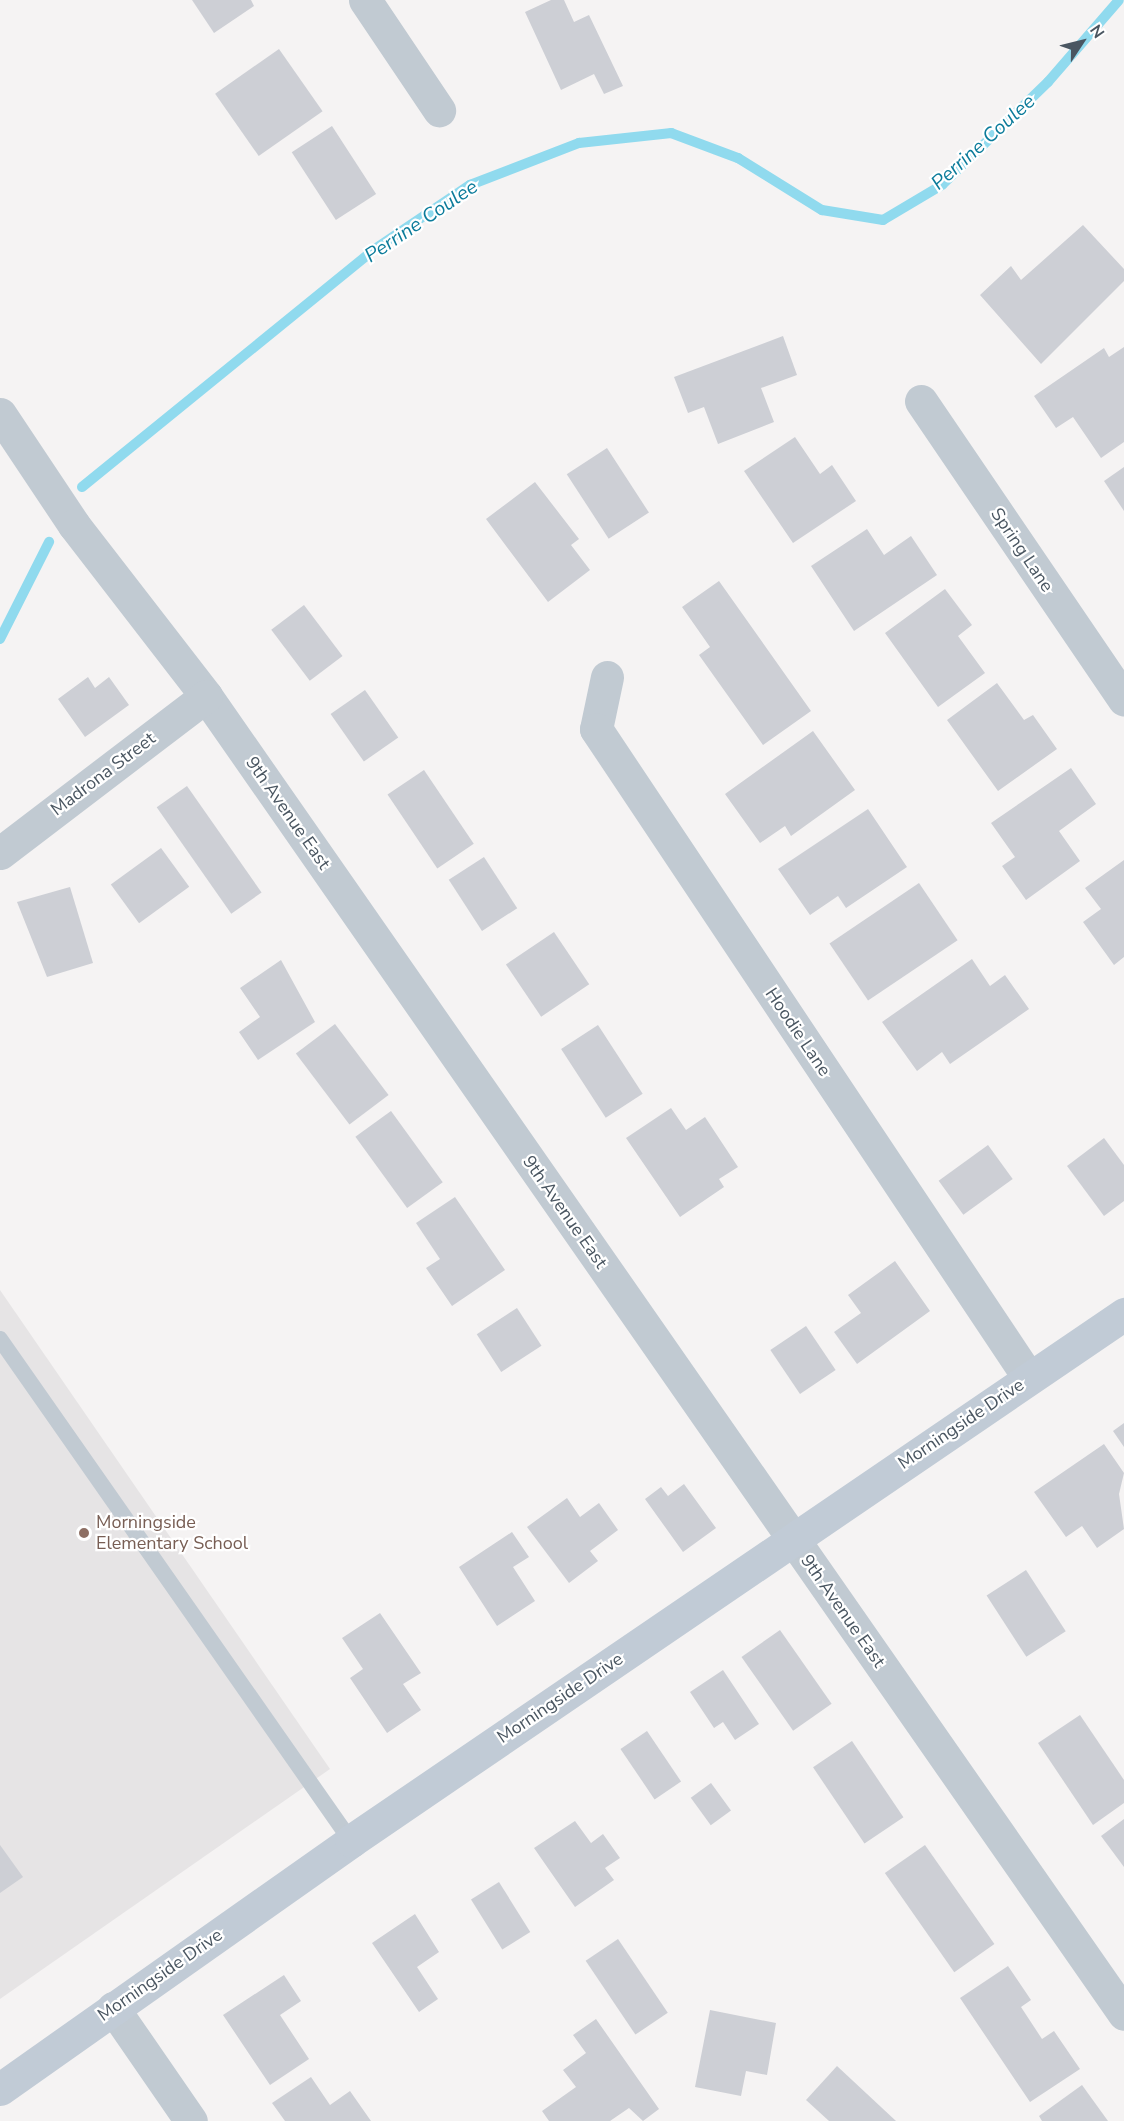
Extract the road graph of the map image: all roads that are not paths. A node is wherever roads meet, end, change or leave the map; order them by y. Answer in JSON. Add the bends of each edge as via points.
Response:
{"nodes":[{"id":1,"x":365,"y":0,"type":"edge"},
{"id":2,"x":439,"y":110,"type":"dead end"},
{"id":3,"x":921,"y":400,"type":"dead end"},
{"id":4,"x":0,"y":414,"type":"edge"},
{"id":5,"x":607,"y":677,"type":"dead end"},
{"id":6,"x":206,"y":696,"type":"junction"},
{"id":7,"x":1124,"y":700,"type":"edge"},
{"id":8,"x":0,"y":853,"type":"edge"},
{"id":9,"x":1124,"y":1314,"type":"edge"},
{"id":10,"x":0,"y":1339,"type":"edge"},
{"id":11,"x":1029,"y":1378,"type":"junction"},
{"id":12,"x":792,"y":1539,"type":"junction"},
{"id":13,"x":351,"y":1841,"type":"junction"},
{"id":14,"x":113,"y":2007,"type":"junction"},
{"id":15,"x":1124,"y":2014,"type":"edge"},
{"id":16,"x":0,"y":2089,"type":"edge"},
{"id":17,"x":192,"y":2121,"type":"edge"}],
"edges":[{"from":1,"to":2,"type":"street"},
{"from":3,"to":7,"type":"street","name":"Spring Lane"},
{"from":4,"to":6,"type":"street","name":"9th Avenue East","via":[[74,525]]},
{"from":5,"to":11,"type":"street","name":"Hoodie Lane","via":[[596,729]]},
{"from":6,"to":8,"type":"street","name":"Madrona Street"},
{"from":6,"to":12,"type":"street","name":"9th Avenue East"},
{"from":9,"to":11,"type":"street","name":"Morningside Drive"},
{"from":10,"to":13,"type":"lane"},
{"from":11,"to":12,"type":"street","name":"Morningside Drive"},
{"from":12,"to":13,"type":"street","name":"Morningside Drive"},
{"from":12,"to":15,"type":"street","name":"9th Avenue East"},
{"from":13,"to":14,"type":"street","name":"Morningside Drive"},
{"from":14,"to":16,"type":"street","name":"Morningside Drive"},
{"from":14,"to":17,"type":"street"}]}
